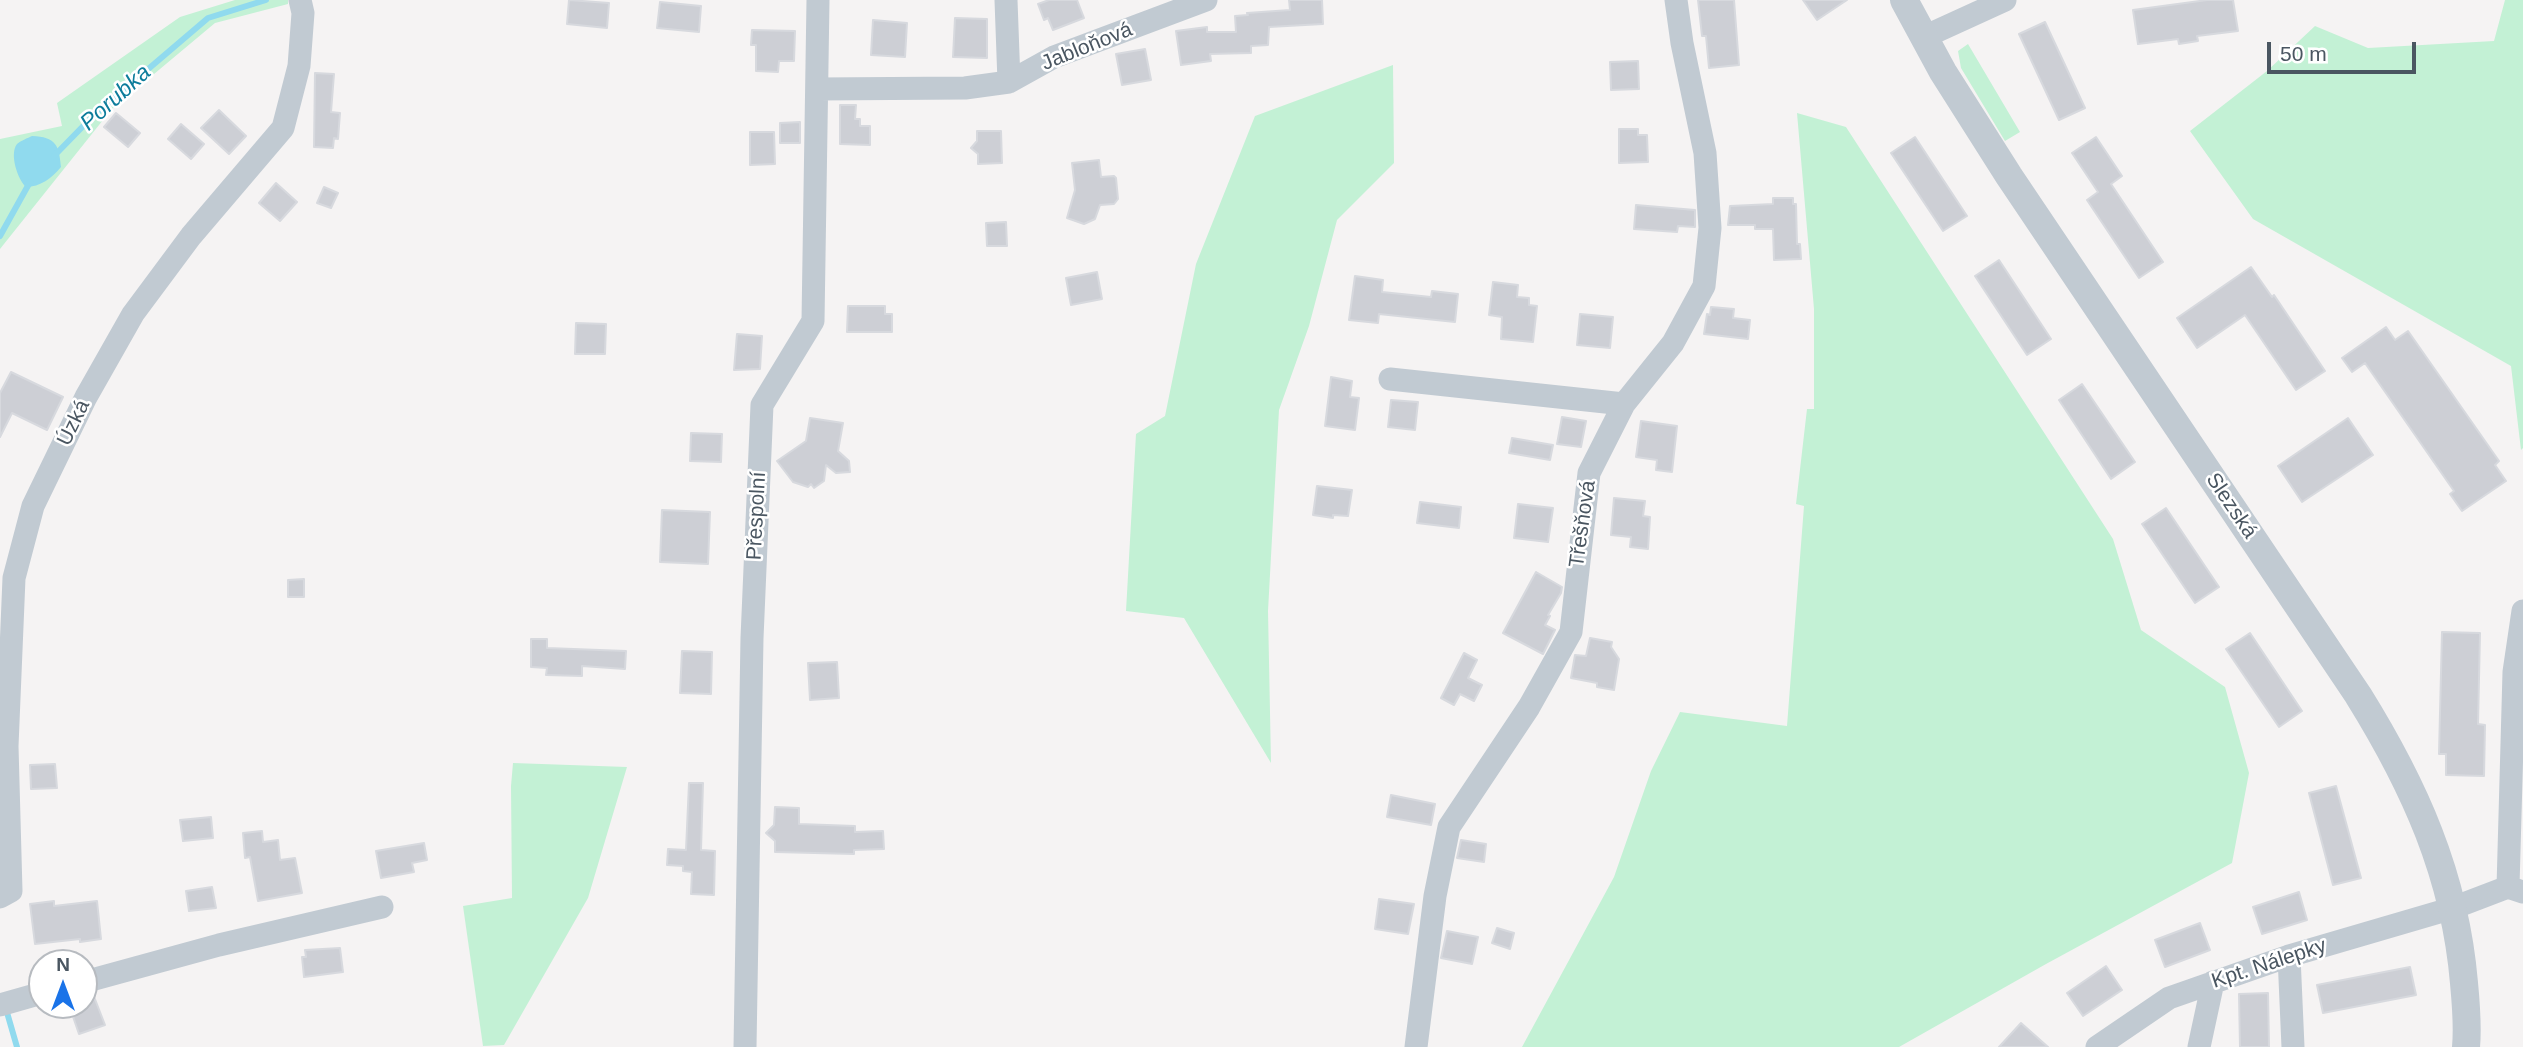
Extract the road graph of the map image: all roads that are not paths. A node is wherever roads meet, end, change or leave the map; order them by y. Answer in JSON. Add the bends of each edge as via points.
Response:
{"nodes":[{"id":1,"x":300,"y":0,"type":"edge"},
{"id":2,"x":818,"y":0,"type":"edge"},
{"id":3,"x":1006,"y":0,"type":"edge"},
{"id":4,"x":1206,"y":0,"type":"edge"},
{"id":5,"x":1676,"y":0,"type":"edge"},
{"id":6,"x":1904,"y":0,"type":"edge"},
{"id":7,"x":2005,"y":0,"type":"edge"},
{"id":8,"x":1924,"y":37,"type":"junction"},
{"id":9,"x":1009,"y":82,"type":"junction"},
{"id":10,"x":818,"y":89,"type":"junction"},
{"id":11,"x":1390,"y":379,"type":"dead end"},
{"id":12,"x":1624,"y":404,"type":"junction"},
{"id":13,"x":2523,"y":611,"type":"edge"},
{"id":14,"x":2515,"y":889,"type":"edge"},
{"id":15,"x":0,"y":897,"type":"edge"},
{"id":16,"x":382,"y":907,"type":"dead end"},
{"id":17,"x":2453,"y":908,"type":"junction"},
{"id":18,"x":2289,"y":956,"type":"junction"},
{"id":19,"x":98,"y":978,"type":"edge"},
{"id":20,"x":2213,"y":982,"type":"junction"},
{"id":21,"x":28,"y":997,"type":"edge"},
{"id":22,"x":0,"y":1005,"type":"edge"},
{"id":23,"x":745,"y":1047,"type":"edge"},
{"id":24,"x":1416,"y":1047,"type":"edge"},
{"id":25,"x":2097,"y":1047,"type":"edge"},
{"id":26,"x":2199,"y":1047,"type":"edge"},
{"id":27,"x":2293,"y":1047,"type":"edge"},
{"id":28,"x":2466,"y":1047,"type":"edge"}],
"edges":[{"from":1,"to":15,"type":"street","name":"Úzká","via":[[299,66],[283,128],[191,236],[133,314],[33,506],[14,578],[6,747],[11,891]]},
{"from":2,"to":10,"type":"street","name":"Přespolní"},
{"from":3,"to":9,"type":"street","name":"Jabloňová"},
{"from":4,"to":9,"type":"street","name":"Jabloňová","via":[[1054,57]]},
{"from":5,"to":12,"type":"street","name":"Třešňová","via":[[1705,153],[1710,228],[1704,286],[1673,343]]},
{"from":6,"to":8,"type":"street","name":"Slezská"},
{"from":7,"to":8,"type":"street"},
{"from":8,"to":17,"type":"street","name":"Slezská","via":[[2009,176],[2376,724],[2429,829]]},
{"from":9,"to":10,"type":"street","name":"Jabloňová","via":[[965,88]]},
{"from":10,"to":23,"type":"street","name":"Přespolní","via":[[813,321],[762,405],[752,638]]},
{"from":11,"to":12,"type":"street"},
{"from":12,"to":24,"type":"street","name":"Třešňová","via":[[1589,473],[1571,632],[1529,707],[1449,827]]},
{"from":13,"to":14,"type":"street","via":[[2514,673]]},
{"from":14,"to":17,"type":"street","name":"Kpt. Nálepky"},
{"from":16,"to":19,"type":"street"},
{"from":17,"to":18,"type":"street","name":"Kpt. Nálepky"},
{"from":17,"to":28,"type":"street","name":"Slezská","via":[[2462,957]]},
{"from":18,"to":20,"type":"street","name":"Kpt. Nálepky"},
{"from":18,"to":27,"type":"street"},
{"from":20,"to":25,"type":"street","name":"Kpt. Nálepky","via":[[2169,998]]},
{"from":20,"to":26,"type":"street"},
{"from":21,"to":22,"type":"street"}]}
